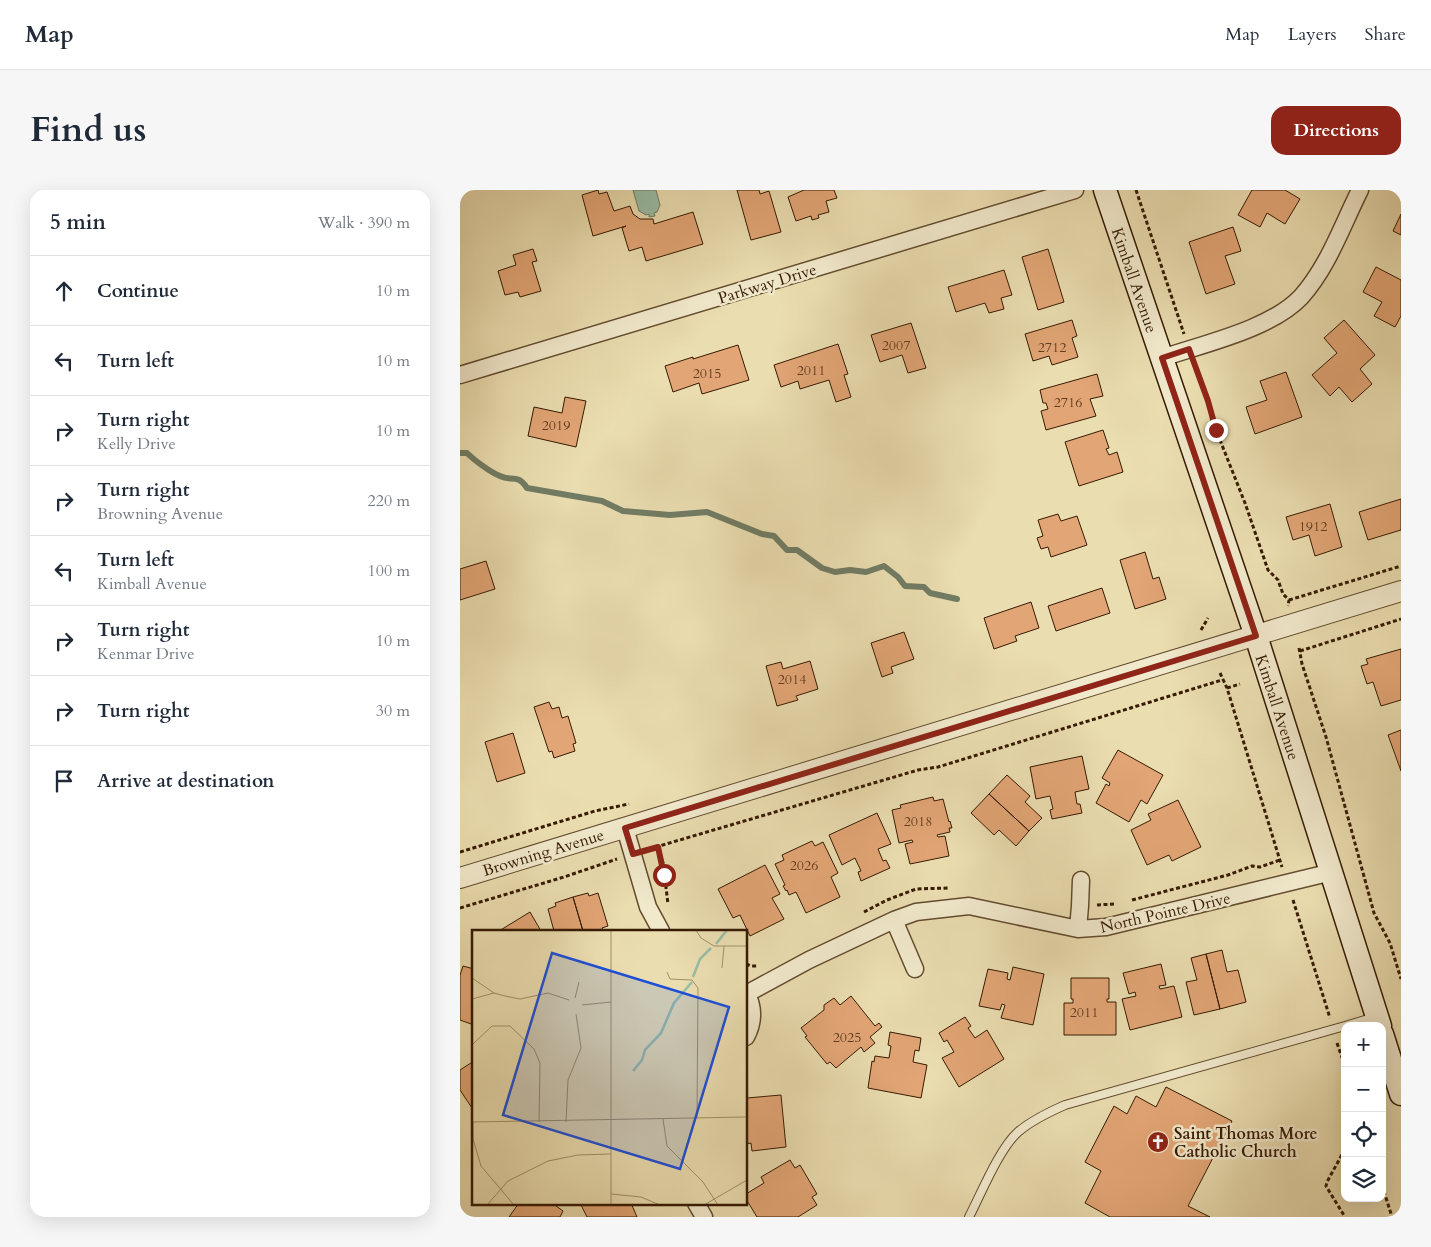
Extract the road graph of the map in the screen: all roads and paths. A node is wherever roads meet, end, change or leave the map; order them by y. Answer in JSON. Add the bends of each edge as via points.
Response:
{"nodes":[{"id":1,"x":1075,"y":190,"type":"edge"},
{"id":2,"x":1105,"y":190,"type":"edge"},
{"id":3,"x":1136,"y":190,"type":"edge"},
{"id":4,"x":1360,"y":190,"type":"edge"},
{"id":5,"x":1189,"y":349,"type":"junction"},
{"id":6,"x":1162,"y":358,"type":"junction"},
{"id":7,"x":460,"y":375,"type":"edge"},
{"id":8,"x":1401,"y":566,"type":"edge"},
{"id":9,"x":1401,"y":591,"type":"edge"},
{"id":10,"x":1289,"y":600,"type":"junction"},
{"id":11,"x":1288,"y":606,"type":"dead end"},
{"id":12,"x":1401,"y":619,"type":"edge"},
{"id":13,"x":1256,"y":636,"type":"junction"},
{"id":14,"x":1302,"y":664,"type":"junction"},
{"id":15,"x":1295,"y":667,"type":"dead end"},
{"id":16,"x":1222,"y":680,"type":"dead end"},
{"id":17,"x":1240,"y":684,"type":"dead end"},
{"id":18,"x":1227,"y":688,"type":"dead end"},
{"id":19,"x":625,"y":828,"type":"junction"},
{"id":20,"x":658,"y":847,"type":"junction"},
{"id":21,"x":633,"y":854,"type":"junction"},
{"id":22,"x":1332,"y":872,"type":"junction"},
{"id":23,"x":460,"y":878,"type":"edge"},
{"id":24,"x":1081,"y":880,"type":"dead end"},
{"id":25,"x":460,"y":908,"type":"edge"},
{"id":26,"x":669,"y":911,"type":"dead end"},
{"id":27,"x":894,"y":920,"type":"junction"},
{"id":28,"x":1078,"y":928,"type":"junction"},
{"id":29,"x":660,"y":930,"type":"edge"},
{"id":30,"x":915,"y":969,"type":"dead end"},
{"id":31,"x":1401,"y":979,"type":"edge"},
{"id":32,"x":748,"y":992,"type":"edge"},
{"id":33,"x":748,"y":996,"type":"edge"},
{"id":34,"x":1379,"y":1022,"type":"edge"},
{"id":35,"x":1341,"y":1027,"type":"edge"},
{"id":36,"x":748,"y":1032,"type":"edge"},
{"id":37,"x":1386,"y":1045,"type":"edge"},
{"id":38,"x":1401,"y":1094,"type":"edge"},
{"id":39,"x":1341,"y":1156,"type":"edge"},
{"id":40,"x":1386,"y":1198,"type":"edge"},
{"id":41,"x":697,"y":1204,"type":"edge"},
{"id":42,"x":704,"y":1217,"type":"edge"},
{"id":43,"x":969,"y":1217,"type":"edge"},
{"id":44,"x":1345,"y":1217,"type":"edge"},
{"id":45,"x":1392,"y":1217,"type":"edge"}],
"edges":[{"from":1,"to":7,"type":"street","name":"Parkway Drive"},
{"from":2,"to":6,"type":"main road","name":"Kimball Avenue"},
{"from":3,"to":5,"type":"path"},
{"from":4,"to":5,"type":"street","via":[[1322,267],[1300,298],[1256,326]]},
{"from":5,"to":6,"type":"street"},
{"from":5,"to":10,"type":"path","via":[[1268,570]]},
{"from":6,"to":13,"type":"main road","name":"Kimball Avenue"},
{"from":8,"to":10,"type":"path"},
{"from":9,"to":13,"type":"street","name":"Browning Avenue"},
{"from":10,"to":11,"type":"path"},
{"from":12,"to":14,"type":"path","via":[[1300,649]]},
{"from":13,"to":19,"type":"street","name":"Browning Avenue"},
{"from":13,"to":22,"type":"main road","name":"Kimball Avenue"},
{"from":14,"to":15,"type":"path"},
{"from":14,"to":31,"type":"path","via":[[1326,737],[1374,913],[1390,943]]},
{"from":16,"to":20,"type":"path","via":[[938,767],[918,770]]},
{"from":17,"to":18,"type":"path"},
{"from":19,"to":21,"type":"street"},
{"from":19,"to":23,"type":"street","name":"Browning Avenue"},
{"from":20,"to":21,"type":"path"},
{"from":20,"to":26,"type":"path"},
{"from":21,"to":25,"type":"path"},
{"from":21,"to":29,"type":"street","via":[[648,906]]},
{"from":22,"to":28,"type":"street","name":"North Pointe Drive","via":[[1138,920],[1106,927]]},
{"from":22,"to":34,"type":"main road","name":"Kimball Avenue"},
{"from":24,"to":28,"type":"street"},
{"from":27,"to":28,"type":"street","name":"North Pointe Drive","via":[[916,912],[969,906]]},
{"from":27,"to":30,"type":"street"},
{"from":27,"to":32,"type":"street","name":"North Pointe Drive"},
{"from":33,"to":36,"type":"street","via":[[752,1022]]},
{"from":35,"to":43,"type":"lane","via":[[1066,1104],[1041,1116],[1018,1133],[999,1158]]},
{"from":37,"to":38,"type":"main road","name":"Kimball Avenue"},
{"from":39,"to":44,"type":"path","via":[[1326,1186]]},
{"from":40,"to":45,"type":"path"},
{"from":41,"to":42,"type":"street"}]}
